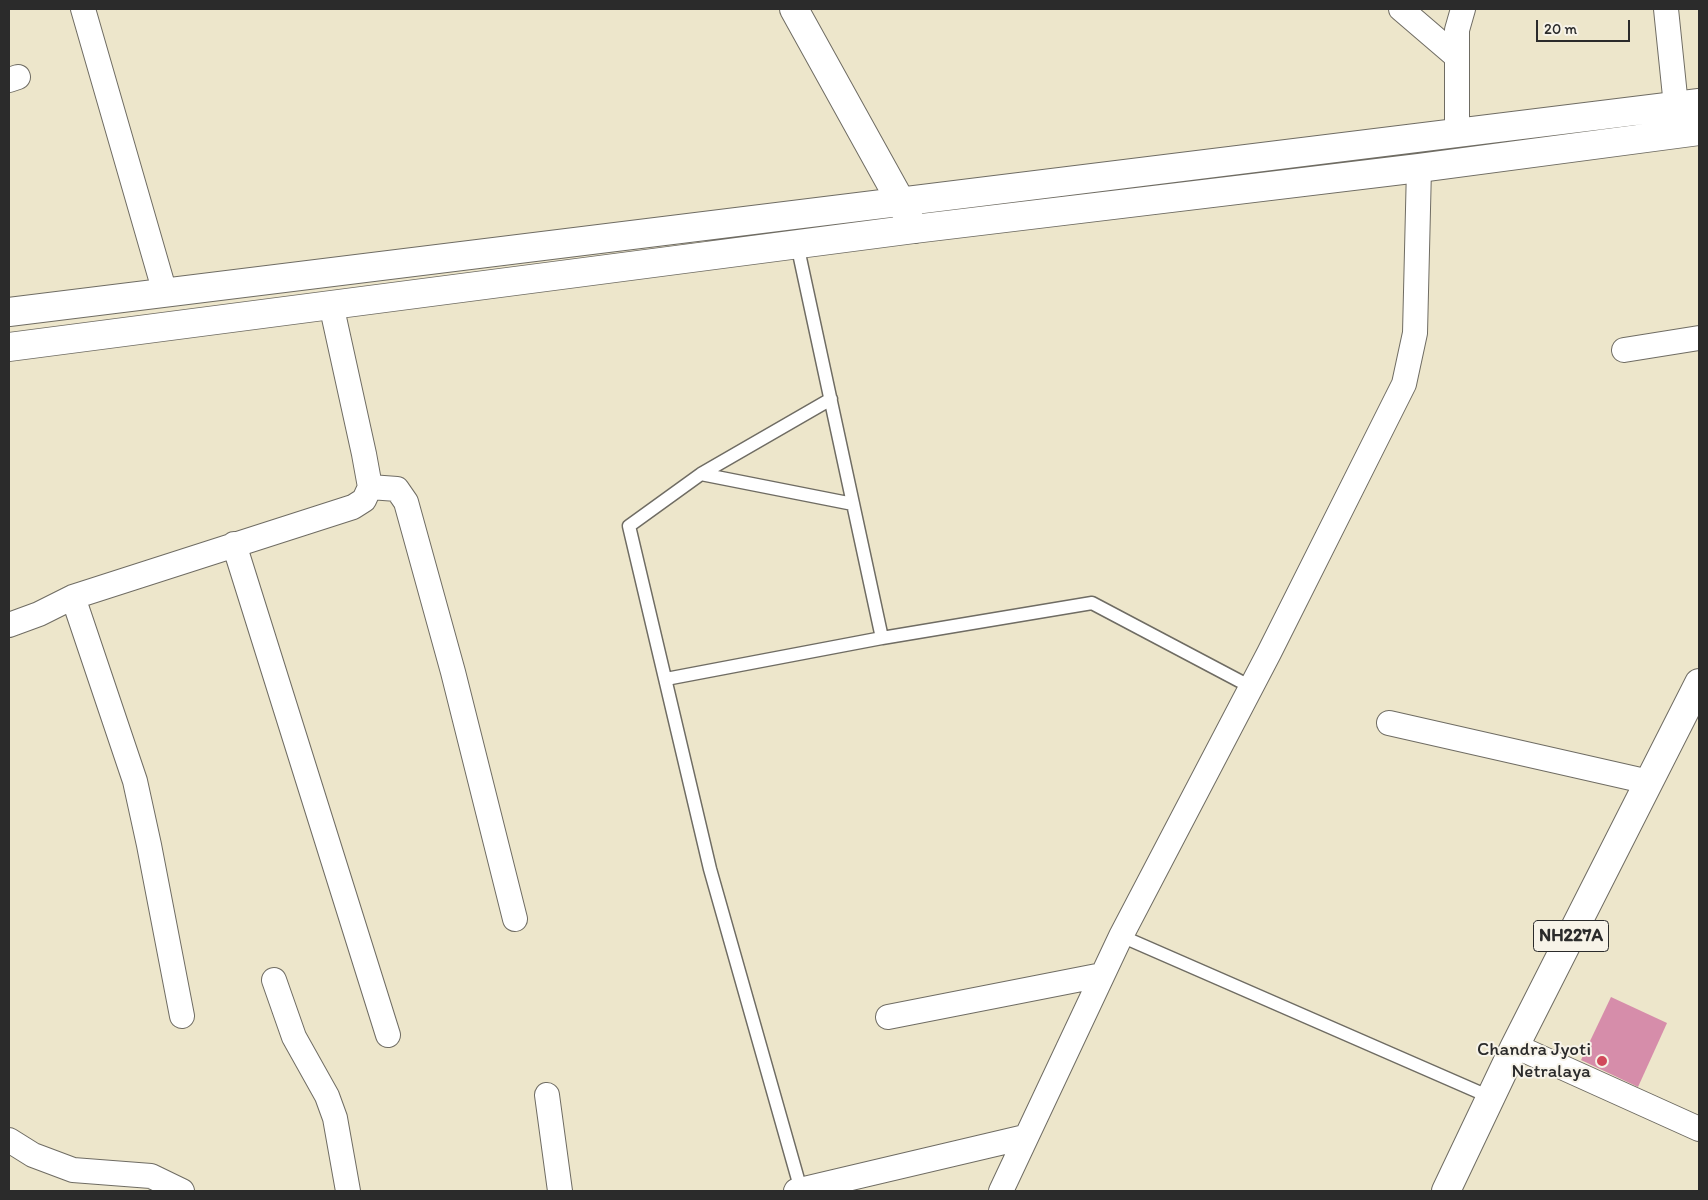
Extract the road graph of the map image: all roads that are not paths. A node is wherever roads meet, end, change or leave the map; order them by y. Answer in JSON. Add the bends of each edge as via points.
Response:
{"nodes":[{"id":1,"x":83,"y":9,"type":"edge"},
{"id":2,"x":794,"y":9,"type":"edge"},
{"id":3,"x":1401,"y":9,"type":"edge"},
{"id":4,"x":1463,"y":9,"type":"edge"},
{"id":5,"x":1666,"y":9,"type":"edge"},
{"id":6,"x":1457,"y":57,"type":"junction"},
{"id":7,"x":1688,"y":104,"type":"edge"},
{"id":8,"x":1699,"y":131,"type":"edge"},
{"id":9,"x":1457,"y":133,"type":"junction"},
{"id":10,"x":1419,"y":168,"type":"junction"},
{"id":11,"x":901,"y":202,"type":"junction"},
{"id":12,"x":914,"y":229,"type":"junction"},
{"id":13,"x":797,"y":244,"type":"junction"},
{"id":14,"x":165,"y":293,"type":"junction"},
{"id":15,"x":332,"y":304,"type":"junction"},
{"id":16,"x":9,"y":312,"type":"edge"},
{"id":17,"x":1699,"y":338,"type":"edge"},
{"id":18,"x":9,"y":347,"type":"edge"},
{"id":19,"x":1624,"y":350,"type":"dead end"},
{"id":20,"x":830,"y":399,"type":"junction"},
{"id":21,"x":701,"y":474,"type":"junction"},
{"id":22,"x":370,"y":487,"type":"junction"},
{"id":23,"x":853,"y":504,"type":"junction"},
{"id":24,"x":234,"y":544,"type":"junction"},
{"id":25,"x":73,"y":597,"type":"junction"},
{"id":26,"x":9,"y":625,"type":"edge"},
{"id":27,"x":882,"y":638,"type":"junction"},
{"id":28,"x":666,"y":679,"type":"junction"},
{"id":29,"x":1699,"y":683,"type":"edge"},
{"id":30,"x":1251,"y":687,"type":"junction"},
{"id":31,"x":1389,"y":723,"type":"dead end"},
{"id":32,"x":1649,"y":782,"type":"junction"},
{"id":33,"x":515,"y":919,"type":"dead end"},
{"id":34,"x":1121,"y":936,"type":"junction"},
{"id":35,"x":1102,"y":975,"type":"junction"},
{"id":36,"x":274,"y":980,"type":"dead end"},
{"id":37,"x":182,"y":1016,"type":"dead end"},
{"id":38,"x":888,"y":1017,"type":"dead end"},
{"id":39,"x":388,"y":1035,"type":"dead end"},
{"id":40,"x":1515,"y":1046,"type":"junction"},
{"id":41,"x":547,"y":1095,"type":"dead end"},
{"id":42,"x":1490,"y":1097,"type":"junction"},
{"id":43,"x":1699,"y":1129,"type":"edge"},
{"id":44,"x":1025,"y":1137,"type":"junction"},
{"id":45,"x":9,"y":1140,"type":"edge"},
{"id":46,"x":182,"y":1191,"type":"edge"},
{"id":47,"x":348,"y":1191,"type":"edge"},
{"id":48,"x":560,"y":1191,"type":"edge"},
{"id":49,"x":798,"y":1191,"type":"edge"},
{"id":50,"x":1001,"y":1191,"type":"edge"},
{"id":51,"x":1446,"y":1191,"type":"edge"}],
"edges":[{"from":1,"to":14,"type":"street"},
{"from":2,"to":11,"type":"main road"},
{"from":3,"to":6,"type":"street"},
{"from":4,"to":6,"type":"street","via":[[1457,30]]},
{"from":5,"to":7,"type":"street"},
{"from":6,"to":9,"type":"street"},
{"from":7,"to":9,"type":"main road"},
{"from":8,"to":10,"type":"main road"},
{"from":9,"to":11,"type":"main road"},
{"from":10,"to":12,"type":"main road"},
{"from":10,"to":30,"type":"street","via":[[1415,333],[1404,384]]},
{"from":11,"to":12,"type":"main road"},
{"from":11,"to":14,"type":"main road"},
{"from":12,"to":13,"type":"main road"},
{"from":13,"to":15,"type":"main road"},
{"from":13,"to":20,"type":"lane"},
{"from":14,"to":16,"type":"main road"},
{"from":15,"to":18,"type":"main road"},
{"from":15,"to":22,"type":"street"},
{"from":17,"to":19,"type":"street"},
{"from":20,"to":21,"type":"lane"},
{"from":20,"to":23,"type":"lane"},
{"from":21,"to":23,"type":"lane"},
{"from":21,"to":28,"type":"lane","via":[[629,526]]},
{"from":22,"to":24,"type":"street","via":[[364,500],[353,507]]},
{"from":22,"to":33,"type":"street","via":[[397,489],[406,502]]},
{"from":23,"to":27,"type":"lane"},
{"from":24,"to":25,"type":"street"},
{"from":24,"to":39,"type":"street"},
{"from":25,"to":26,"type":"street"},
{"from":25,"to":37,"type":"street","via":[[135,781]]},
{"from":27,"to":28,"type":"lane"},
{"from":27,"to":30,"type":"lane","via":[[1092,603]]},
{"from":28,"to":49,"type":"lane","via":[[710,869]]},
{"from":29,"to":32,"type":"main road","number":"NH227A"},
{"from":30,"to":34,"type":"street"},
{"from":31,"to":32,"type":"street"},
{"from":32,"to":40,"type":"main road","number":"NH227A"},
{"from":34,"to":35,"type":"street"},
{"from":34,"to":42,"type":"lane"},
{"from":35,"to":38,"type":"street"},
{"from":35,"to":44,"type":"street"},
{"from":36,"to":47,"type":"street","via":[[294,1037],[327,1096],[335,1118]]},
{"from":40,"to":42,"type":"main road","number":"NH227A"},
{"from":40,"to":43,"type":"street"},
{"from":41,"to":48,"type":"street"},
{"from":42,"to":51,"type":"main road","number":"NH227A"},
{"from":44,"to":49,"type":"street"},
{"from":44,"to":50,"type":"street"},
{"from":45,"to":46,"type":"street","via":[[33,1155],[73,1170],[151,1176]]}]}
